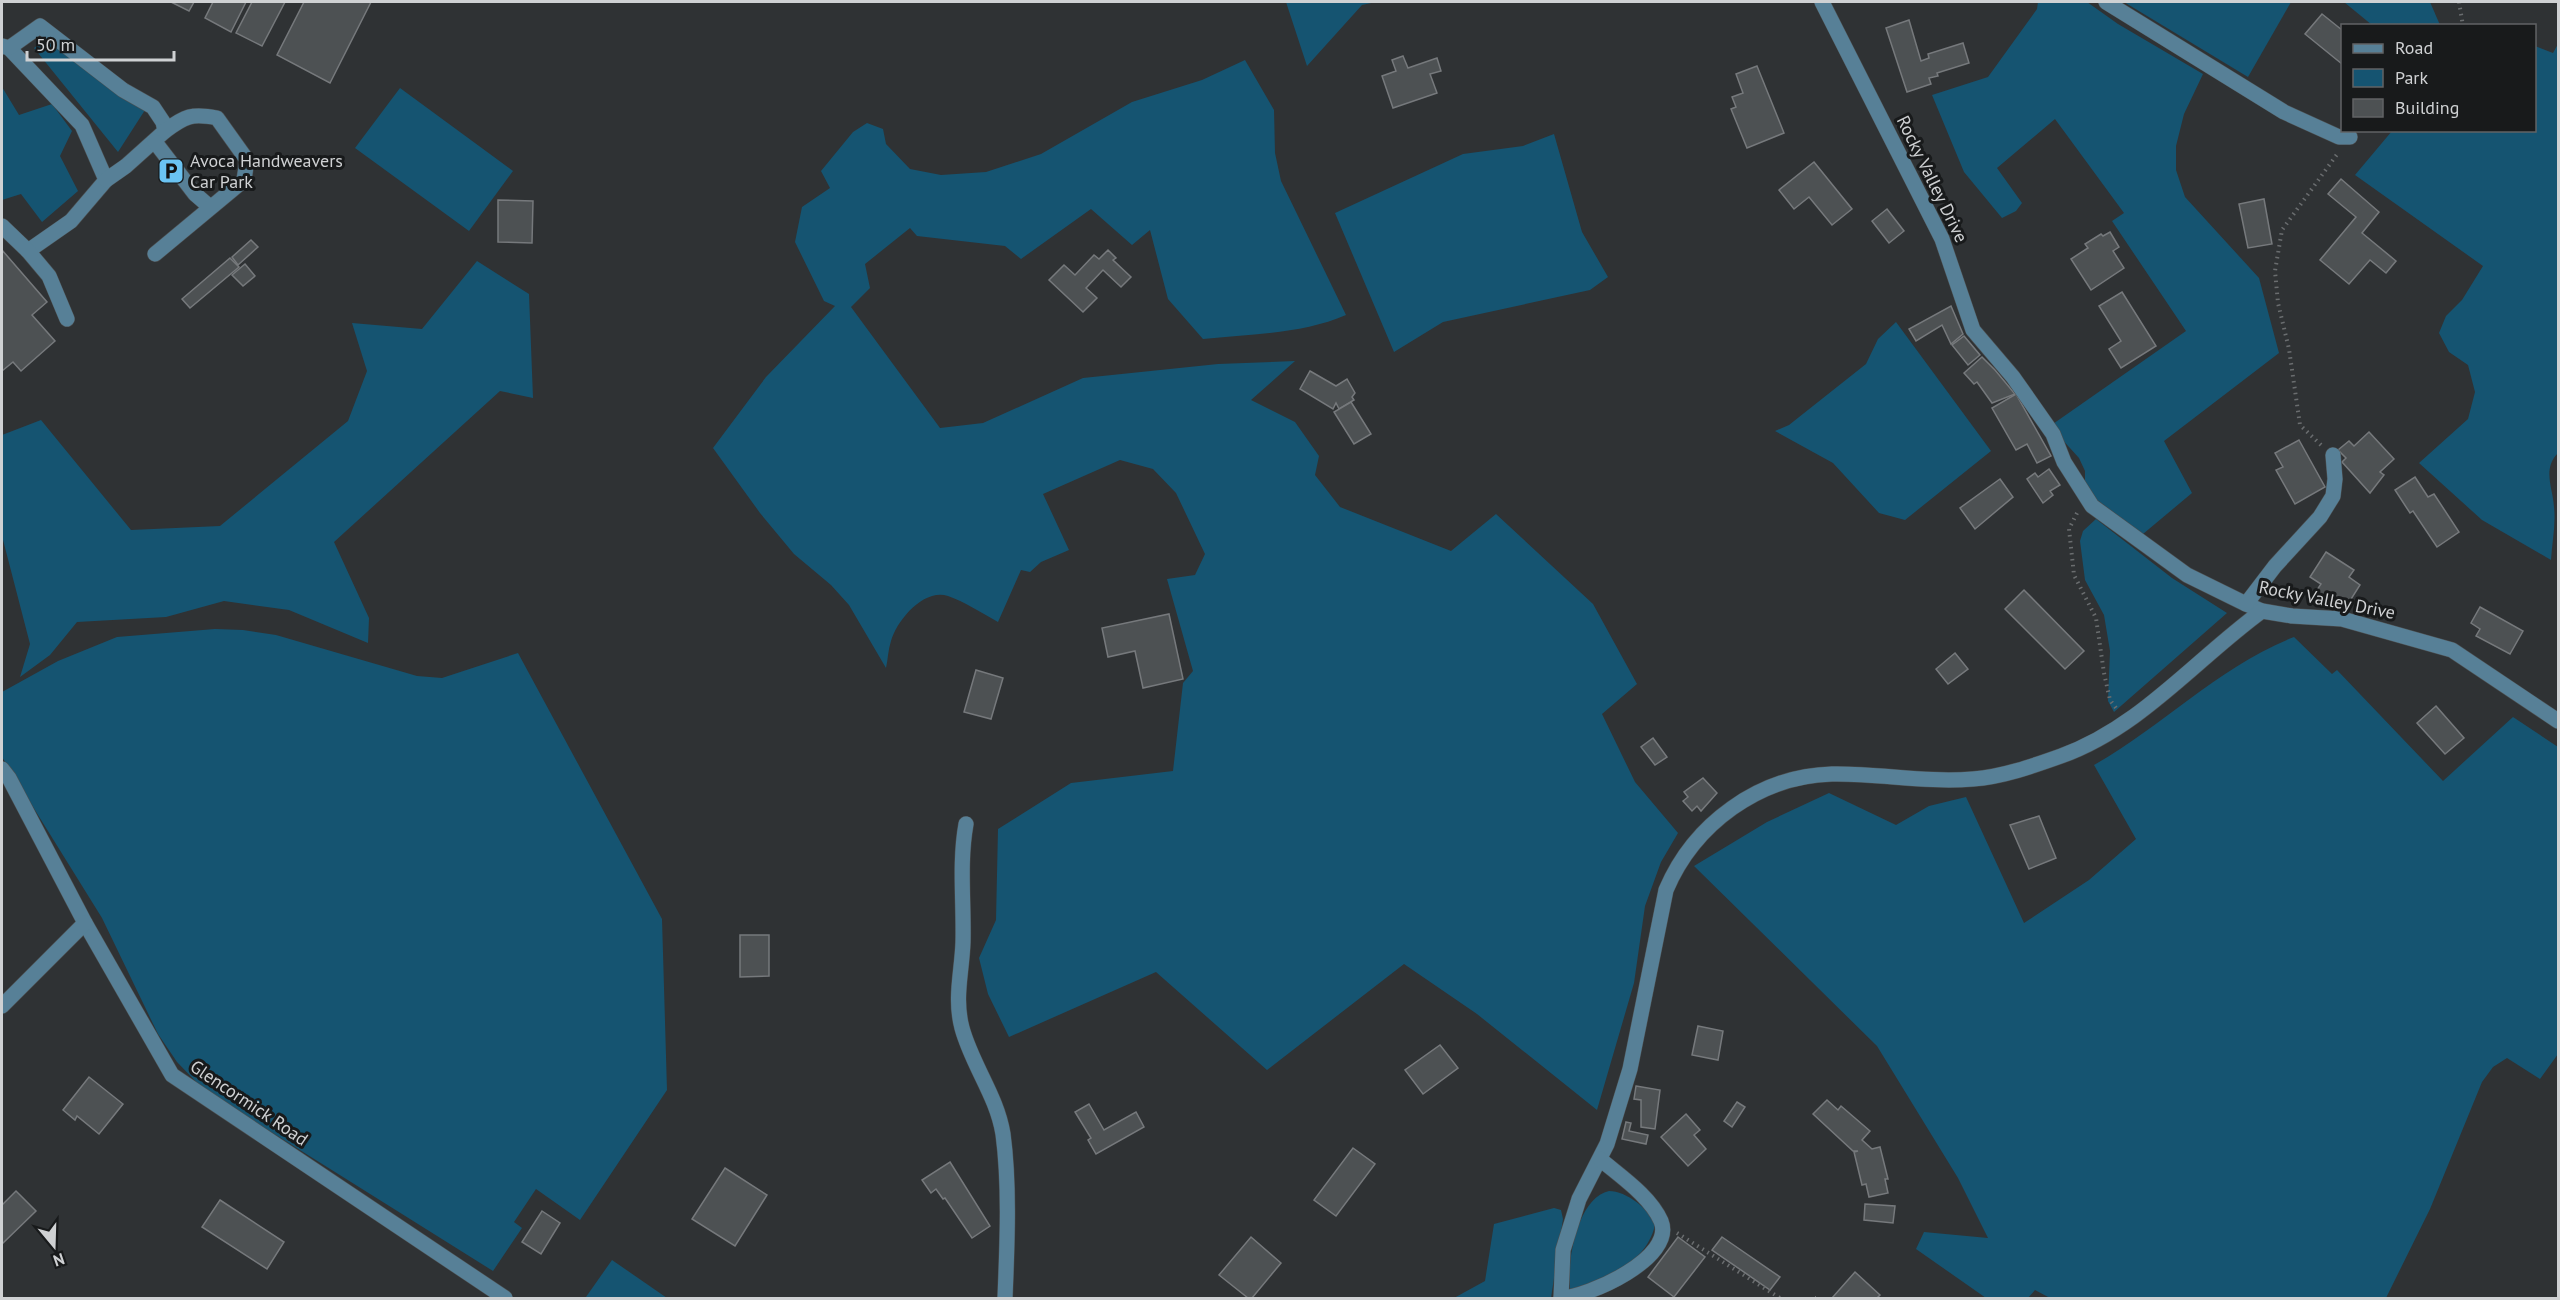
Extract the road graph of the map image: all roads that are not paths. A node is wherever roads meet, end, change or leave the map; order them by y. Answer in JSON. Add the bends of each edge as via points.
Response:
{"nodes":[{"id":1,"x":1822,"y":2,"type":"edge"},
{"id":2,"x":2106,"y":2,"type":"edge"},
{"id":3,"x":5,"y":47,"type":"edge"},
{"id":4,"x":160,"y":137,"type":"junction"},
{"id":5,"x":2350,"y":137,"type":"road end"},
{"id":6,"x":106,"y":180,"type":"junction"},
{"id":7,"x":210,"y":207,"type":"junction"},
{"id":8,"x":2,"y":226,"type":"edge"},
{"id":9,"x":28,"y":251,"type":"junction"},
{"id":10,"x":154,"y":254,"type":"dead end"},
{"id":11,"x":67,"y":320,"type":"dead end"},
{"id":12,"x":2333,"y":455,"type":"road end"},
{"id":13,"x":2246,"y":604,"type":"junction"},
{"id":14,"x":2262,"y":611,"type":"junction"},
{"id":15,"x":2559,"y":721,"type":"edge"},
{"id":16,"x":2,"y":770,"type":"edge"},
{"id":17,"x":966,"y":824,"type":"dead end"},
{"id":18,"x":85,"y":923,"type":"junction"},
{"id":19,"x":2,"y":1006,"type":"edge"},
{"id":20,"x":1600,"y":1159,"type":"junction"},
{"id":21,"x":1561,"y":1298,"type":"edge"},
{"id":22,"x":505,"y":1299,"type":"edge"},
{"id":23,"x":1005,"y":1299,"type":"edge"}],
"edges":[{"from":1,"to":13,"type":"street","name":"Rocky Valley Drive","via":[[1942,239],[1973,330],[2013,377],[2053,434],[2064,462],[2092,506],[2187,575]]},
{"from":2,"to":5,"type":"street","via":[[2284,112]]},
{"from":3,"to":4,"type":"street","via":[[40,26],[123,90],[153,106],[163,122]]},
{"from":3,"to":6,"type":"street","via":[[82,124]]},
{"from":4,"to":6,"type":"street"},
{"from":4,"to":7,"type":"street","via":[[195,194]]},
{"from":4,"to":7,"type":"street","via":[[183,118],[198,114],[217,118],[247,160],[244,180]]},
{"from":6,"to":9,"type":"street","via":[[71,221]]},
{"from":7,"to":10,"type":"street"},
{"from":8,"to":9,"type":"street"},
{"from":9,"to":11,"type":"street","via":[[49,276]]},
{"from":12,"to":13,"type":"street","via":[[2333,496],[2320,517]]},
{"from":13,"to":14,"type":"street","name":"Rocky Valley Drive"},
{"from":14,"to":15,"type":"street","name":"Rocky Valley Drive","via":[[2342,619],[2452,650]]},
{"from":14,"to":20,"type":"street","via":[[2229,634],[2128,721],[2063,756],[1989,776],[1935,781],[1832,774],[1794,778],[1756,792],[1724,813],[1695,840],[1666,890],[1632,1058]]},
{"from":16,"to":18,"type":"street","name":"Glencormick Road"},
{"from":17,"to":23,"type":"street","via":[[962,843],[963,943],[957,994],[968,1044],[996,1106],[1003,1132]]},
{"from":18,"to":19,"type":"street"},
{"from":18,"to":22,"type":"street","name":"Glencormick Road","via":[[172,1075]]},
{"from":20,"to":21,"type":"street","via":[[1579,1199],[1563,1250]]},
{"from":20,"to":21,"type":"street","via":[[1643,1198],[1660,1220],[1663,1232],[1644,1261],[1626,1275],[1572,1298]]}]}
